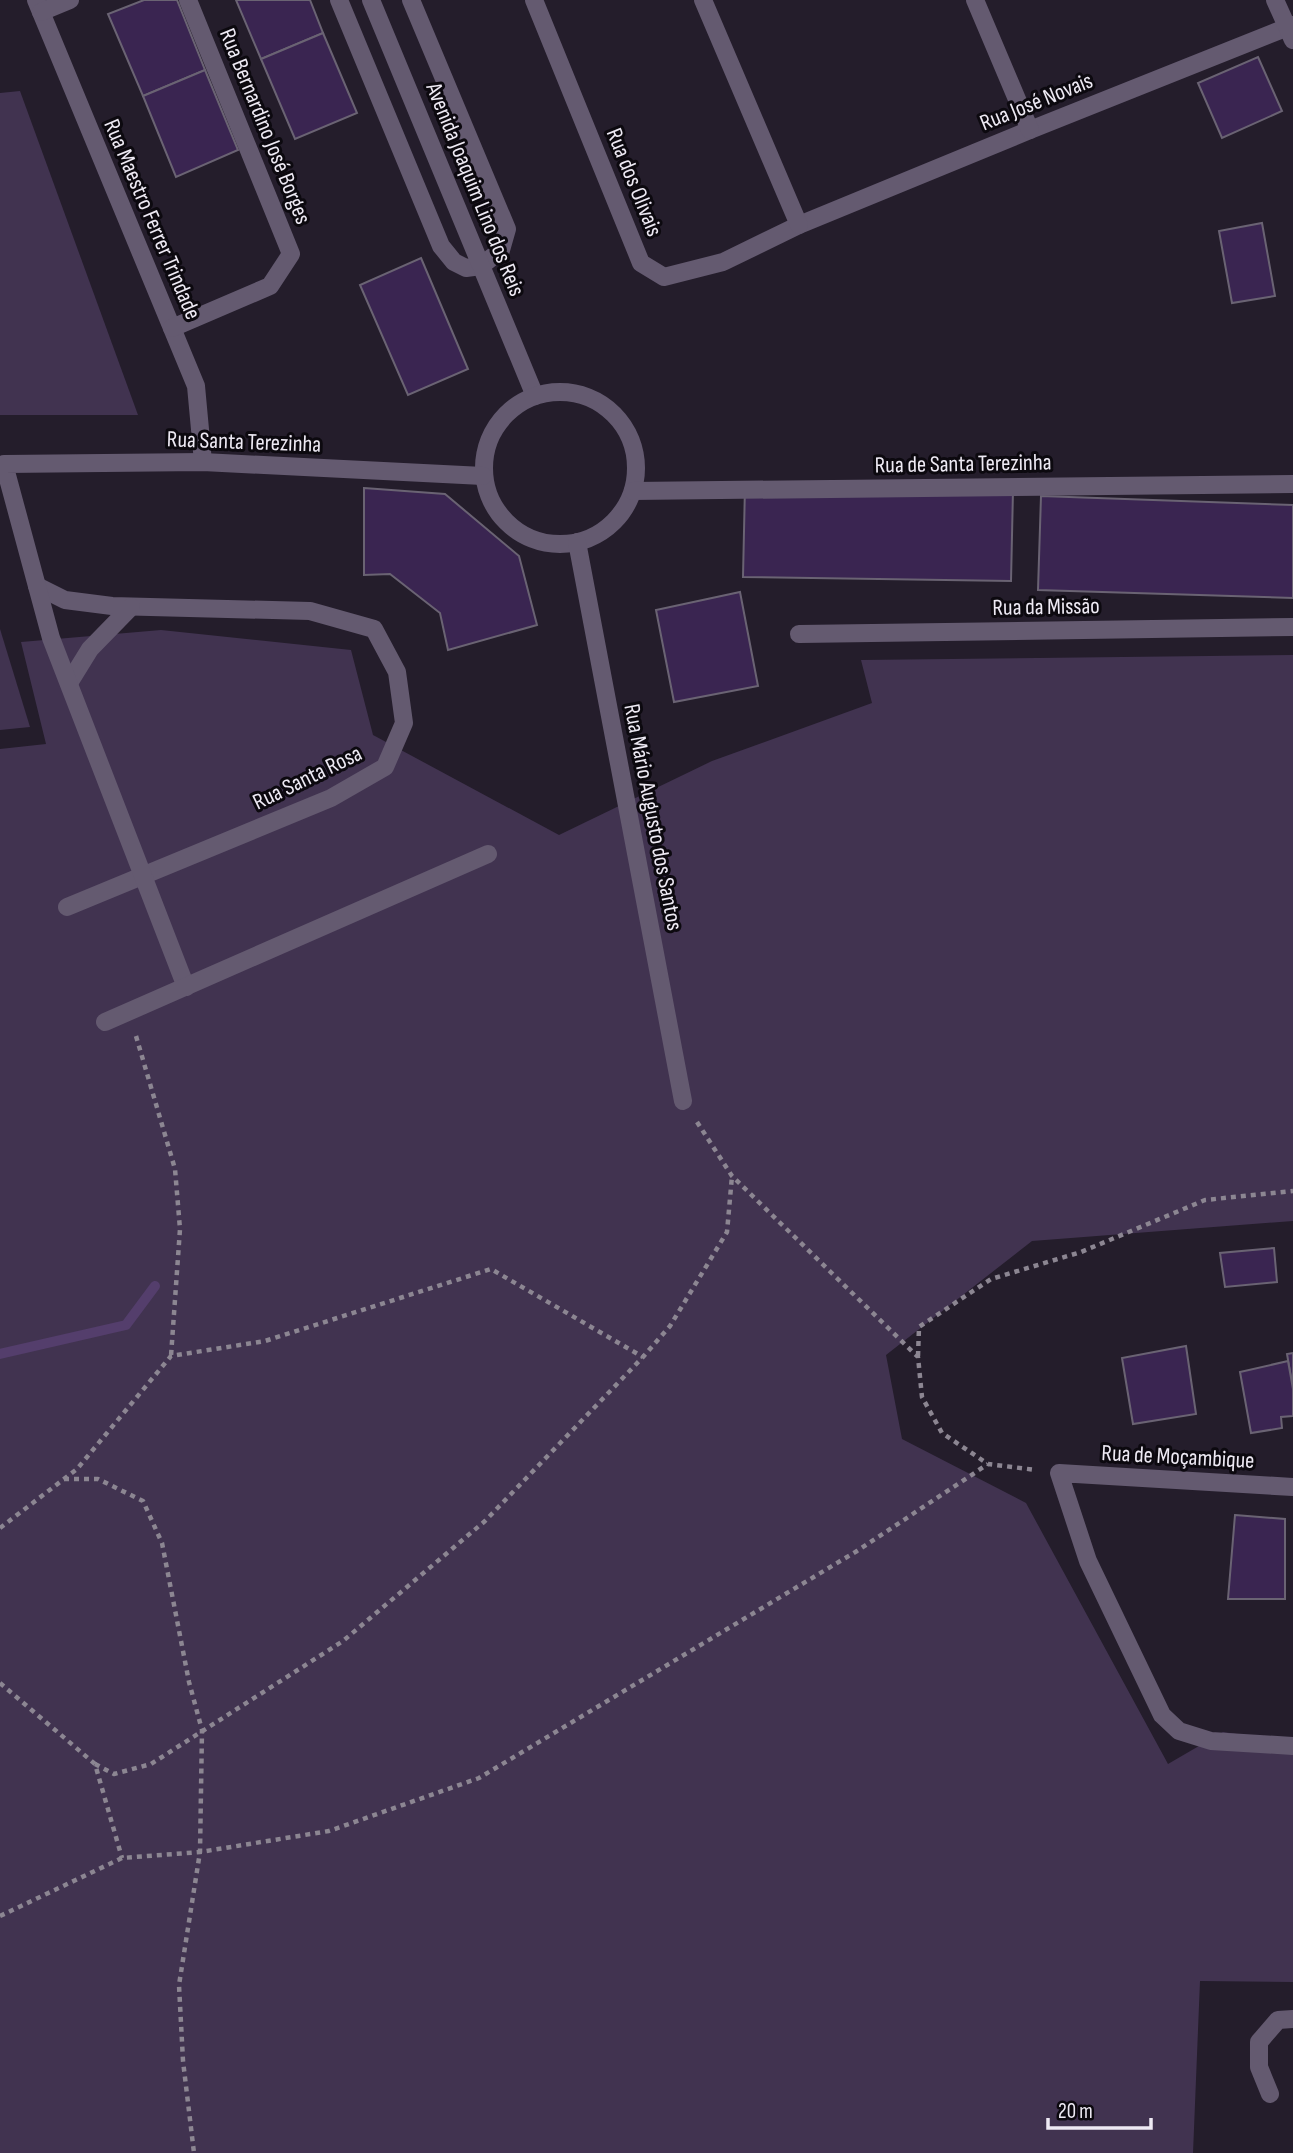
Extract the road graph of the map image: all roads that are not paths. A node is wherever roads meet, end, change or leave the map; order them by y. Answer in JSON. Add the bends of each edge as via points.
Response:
{"nodes":[{"id":1,"x":71,"y":0,"type":"edge"},
{"id":2,"x":188,"y":0,"type":"edge"},
{"id":3,"x":339,"y":0,"type":"edge"},
{"id":4,"x":372,"y":0,"type":"edge"},
{"id":5,"x":411,"y":0,"type":"edge"},
{"id":6,"x":534,"y":0,"type":"edge"},
{"id":7,"x":703,"y":0,"type":"edge"},
{"id":8,"x":975,"y":0,"type":"edge"},
{"id":9,"x":1275,"y":0,"type":"edge"},
{"id":10,"x":38,"y":6,"type":"edge"},
{"id":11,"x":1291,"y":31,"type":"edge"},
{"id":12,"x":1030,"y":130,"type":"junction"},
{"id":13,"x":799,"y":225,"type":"junction"},
{"id":14,"x":481,"y":266,"type":"junction"},
{"id":15,"x":172,"y":328,"type":"junction"},
{"id":16,"x":536,"y":396,"type":"junction"},
{"id":17,"x":203,"y":462,"type":"junction"},
{"id":18,"x":483,"y":475,"type":"junction"},
{"id":19,"x":1293,"y":484,"type":"edge"},
{"id":20,"x":633,"y":491,"type":"junction"},
{"id":21,"x":577,"y":541,"type":"junction"},
{"id":22,"x":37,"y":586,"type":"junction"},
{"id":23,"x":131,"y":607,"type":"junction"},
{"id":24,"x":1293,"y":627,"type":"edge"},
{"id":25,"x":799,"y":634,"type":"dead end"},
{"id":26,"x":69,"y":683,"type":"junction"},
{"id":27,"x":488,"y":854,"type":"dead end"},
{"id":28,"x":143,"y":876,"type":"junction"},
{"id":29,"x":67,"y":907,"type":"dead end"},
{"id":30,"x":186,"y":987,"type":"junction"},
{"id":31,"x":105,"y":1022,"type":"dead end"},
{"id":32,"x":683,"y":1101,"type":"road end"},
{"id":33,"x":1293,"y":1487,"type":"edge"},
{"id":34,"x":1293,"y":1746,"type":"edge"},
{"id":35,"x":1293,"y":2019,"type":"edge"},
{"id":36,"x":1270,"y":2094,"type":"dead end"}],
"edges":[{"from":1,"to":10,"type":"street"},
{"from":2,"to":15,"type":"street","name":"Rua Bernardino José Borges","via":[[291,254],[270,286]]},
{"from":3,"to":14,"type":"street","via":[[441,246],[454,262],[466,268]]},
{"from":4,"to":14,"type":"street","name":"Avenida Joaquim Lino dos Reis"},
{"from":5,"to":14,"type":"street","via":[[508,229],[501,250]]},
{"from":6,"to":13,"type":"street","name":"Rua dos Olivais","via":[[641,263],[664,277],[723,262]]},
{"from":7,"to":13,"type":"street"},
{"from":8,"to":12,"type":"street"},
{"from":9,"to":11,"type":"street"},
{"from":10,"to":15,"type":"street","name":"Rua Maestro Ferrer Trindade"},
{"from":11,"to":12,"type":"street","name":"Rua José Novais"},
{"from":12,"to":13,"type":"street","name":"Rua José Novais"},
{"from":14,"to":16,"type":"street","name":"Avenida Joaquim Lino dos Reis"},
{"from":15,"to":17,"type":"street","name":"Rua Maestro Ferrer Trindade","via":[[195,386]]},
{"from":16,"to":18,"type":"street","via":[[501,420],[486,446]]},
{"from":16,"to":20,"type":"street","via":[[553,392],[582,395],[608,410],[628,433],[636,461]]},
{"from":17,"to":18,"type":"street","name":"Rua Santa Terezinha"},
{"from":17,"to":22,"type":"street","name":"Rua Santa Terezinha","via":[[4,464]]},
{"from":18,"to":21,"type":"street","via":[[492,504],[510,528],[537,541],[566,545]]},
{"from":19,"to":20,"type":"street","name":"Rua de Santa Terezinha"},
{"from":20,"to":21,"type":"street","via":[[618,517],[595,536]]},
{"from":21,"to":32,"type":"street","name":"Rua Mário Augusto dos Santos"},
{"from":22,"to":23,"type":"street","name":"Rua Santa Rosa","via":[[65,600]]},
{"from":22,"to":26,"type":"street"},
{"from":23,"to":26,"type":"street","via":[[90,649]]},
{"from":23,"to":28,"type":"street","name":"Rua Santa Rosa","via":[[310,611],[374,629],[397,672],[404,723],[385,767],[353,786]]},
{"from":24,"to":25,"type":"street","name":"Rua da Missão"},
{"from":26,"to":28,"type":"street"},
{"from":27,"to":30,"type":"street"},
{"from":28,"to":29,"type":"street","name":"Rua Santa Rosa"},
{"from":28,"to":30,"type":"street"},
{"from":30,"to":31,"type":"street"},
{"from":33,"to":34,"type":"street","name":"Rua de Moçambique","via":[[1059,1473],[1088,1561],[1162,1715],[1179,1731],[1211,1741]]},
{"from":35,"to":36,"type":"street","via":[[1278,2020],[1259,2042],[1259,2067]]}]}
